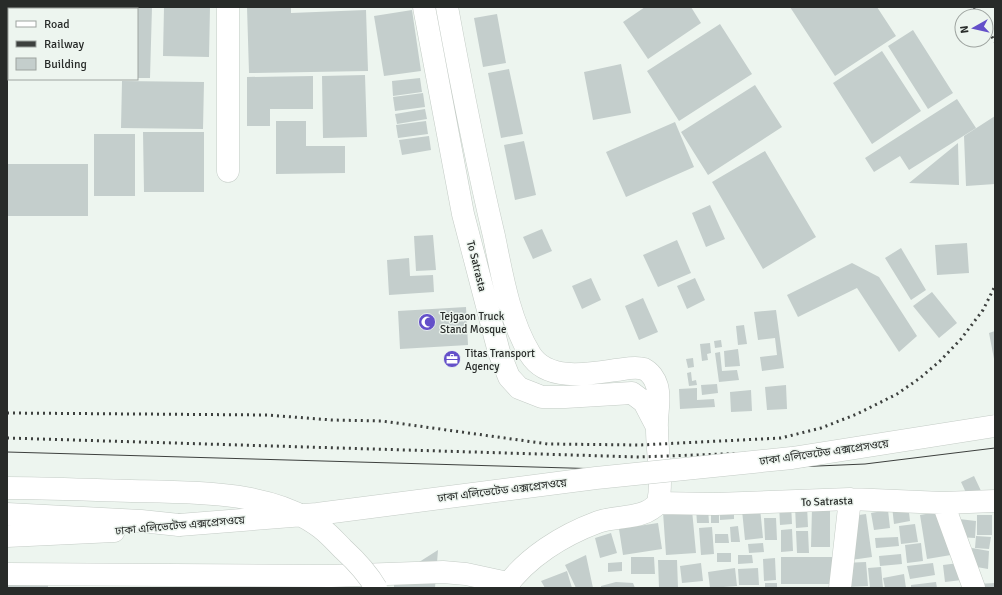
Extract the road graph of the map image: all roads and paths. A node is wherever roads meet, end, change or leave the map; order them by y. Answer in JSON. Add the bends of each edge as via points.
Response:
{"nodes":[{"id":1,"x":228,"y":7,"type":"edge"},
{"id":2,"x":424,"y":7,"type":"edge"},
{"id":3,"x":447,"y":7,"type":"edge"},
{"id":4,"x":228,"y":171,"type":"dead end"},
{"id":5,"x":487,"y":208,"type":"junction"},
{"id":6,"x":463,"y":214,"type":"junction"},
{"id":7,"x":530,"y":355,"type":"junction"},
{"id":8,"x":504,"y":366,"type":"junction"},
{"id":9,"x":995,"y":426,"type":"edge"},
{"id":10,"x":656,"y":427,"type":"junction"},
{"id":11,"x":7,"y":488,"type":"edge"},
{"id":12,"x":850,"y":500,"type":"junction"},
{"id":13,"x":995,"y":501,"type":"edge"},
{"id":14,"x":658,"y":503,"type":"junction"},
{"id":15,"x":943,"y":503,"type":"junction"},
{"id":16,"x":7,"y":514,"type":"edge"},
{"id":17,"x":179,"y":525,"type":"junction"},
{"id":18,"x":7,"y":536,"type":"edge"},
{"id":19,"x":7,"y":574,"type":"edge"},
{"id":20,"x":506,"y":586,"type":"edge"},
{"id":21,"x":376,"y":588,"type":"edge"},
{"id":22,"x":840,"y":588,"type":"edge"},
{"id":23,"x":974,"y":588,"type":"edge"}],
"edges":[{"from":1,"to":4,"type":"main road"},
{"from":2,"to":6,"type":"main road","name":"To Satrasta"},
{"from":3,"to":5,"type":"main road"},
{"from":5,"to":6,"type":"main road"},
{"from":5,"to":7,"type":"main road","via":[[513,313]]},
{"from":6,"to":8,"type":"main road","name":"To Satrasta"},
{"from":7,"to":8,"type":"main road"},
{"from":7,"to":10,"type":"main road","via":[[543,368],[559,373],[575,374],[634,368],[645,370],[651,374],[657,386],[659,403]]},
{"from":8,"to":10,"type":"main road","name":"To Satrasta","via":[[509,377],[519,388],[542,397],[632,393],[644,402]]},
{"from":9,"to":17,"type":"main road","name":"ঢাকা এলিভেটেড এক্সপ্রেসওয়ে","bridge":true,"via":[[792,458],[596,478],[317,514]]},
{"from":10,"to":14,"type":"main road"},
{"from":11,"to":21,"type":"main road","bridge":true,"via":[[207,492],[282,507],[303,516],[321,528],[348,554]]},
{"from":12,"to":14,"type":"main road","name":"To Satrasta"},
{"from":12,"to":15,"type":"main road","name":"To Satrasta"},
{"from":12,"to":22,"type":"main road"},
{"from":13,"to":15,"type":"main road","name":"To Satrasta"},
{"from":14,"to":20,"type":"main road","via":[[647,512],[599,522],[558,541]]},
{"from":15,"to":23,"type":"main road"},
{"from":16,"to":17,"type":"main road"},
{"from":17,"to":18,"type":"main road","name":"ঢাকা এলিভেটেড এক্সপ্রেসওয়ে"},
{"from":19,"to":20,"type":"main road","via":[[331,576],[442,572],[466,574]]}]}
